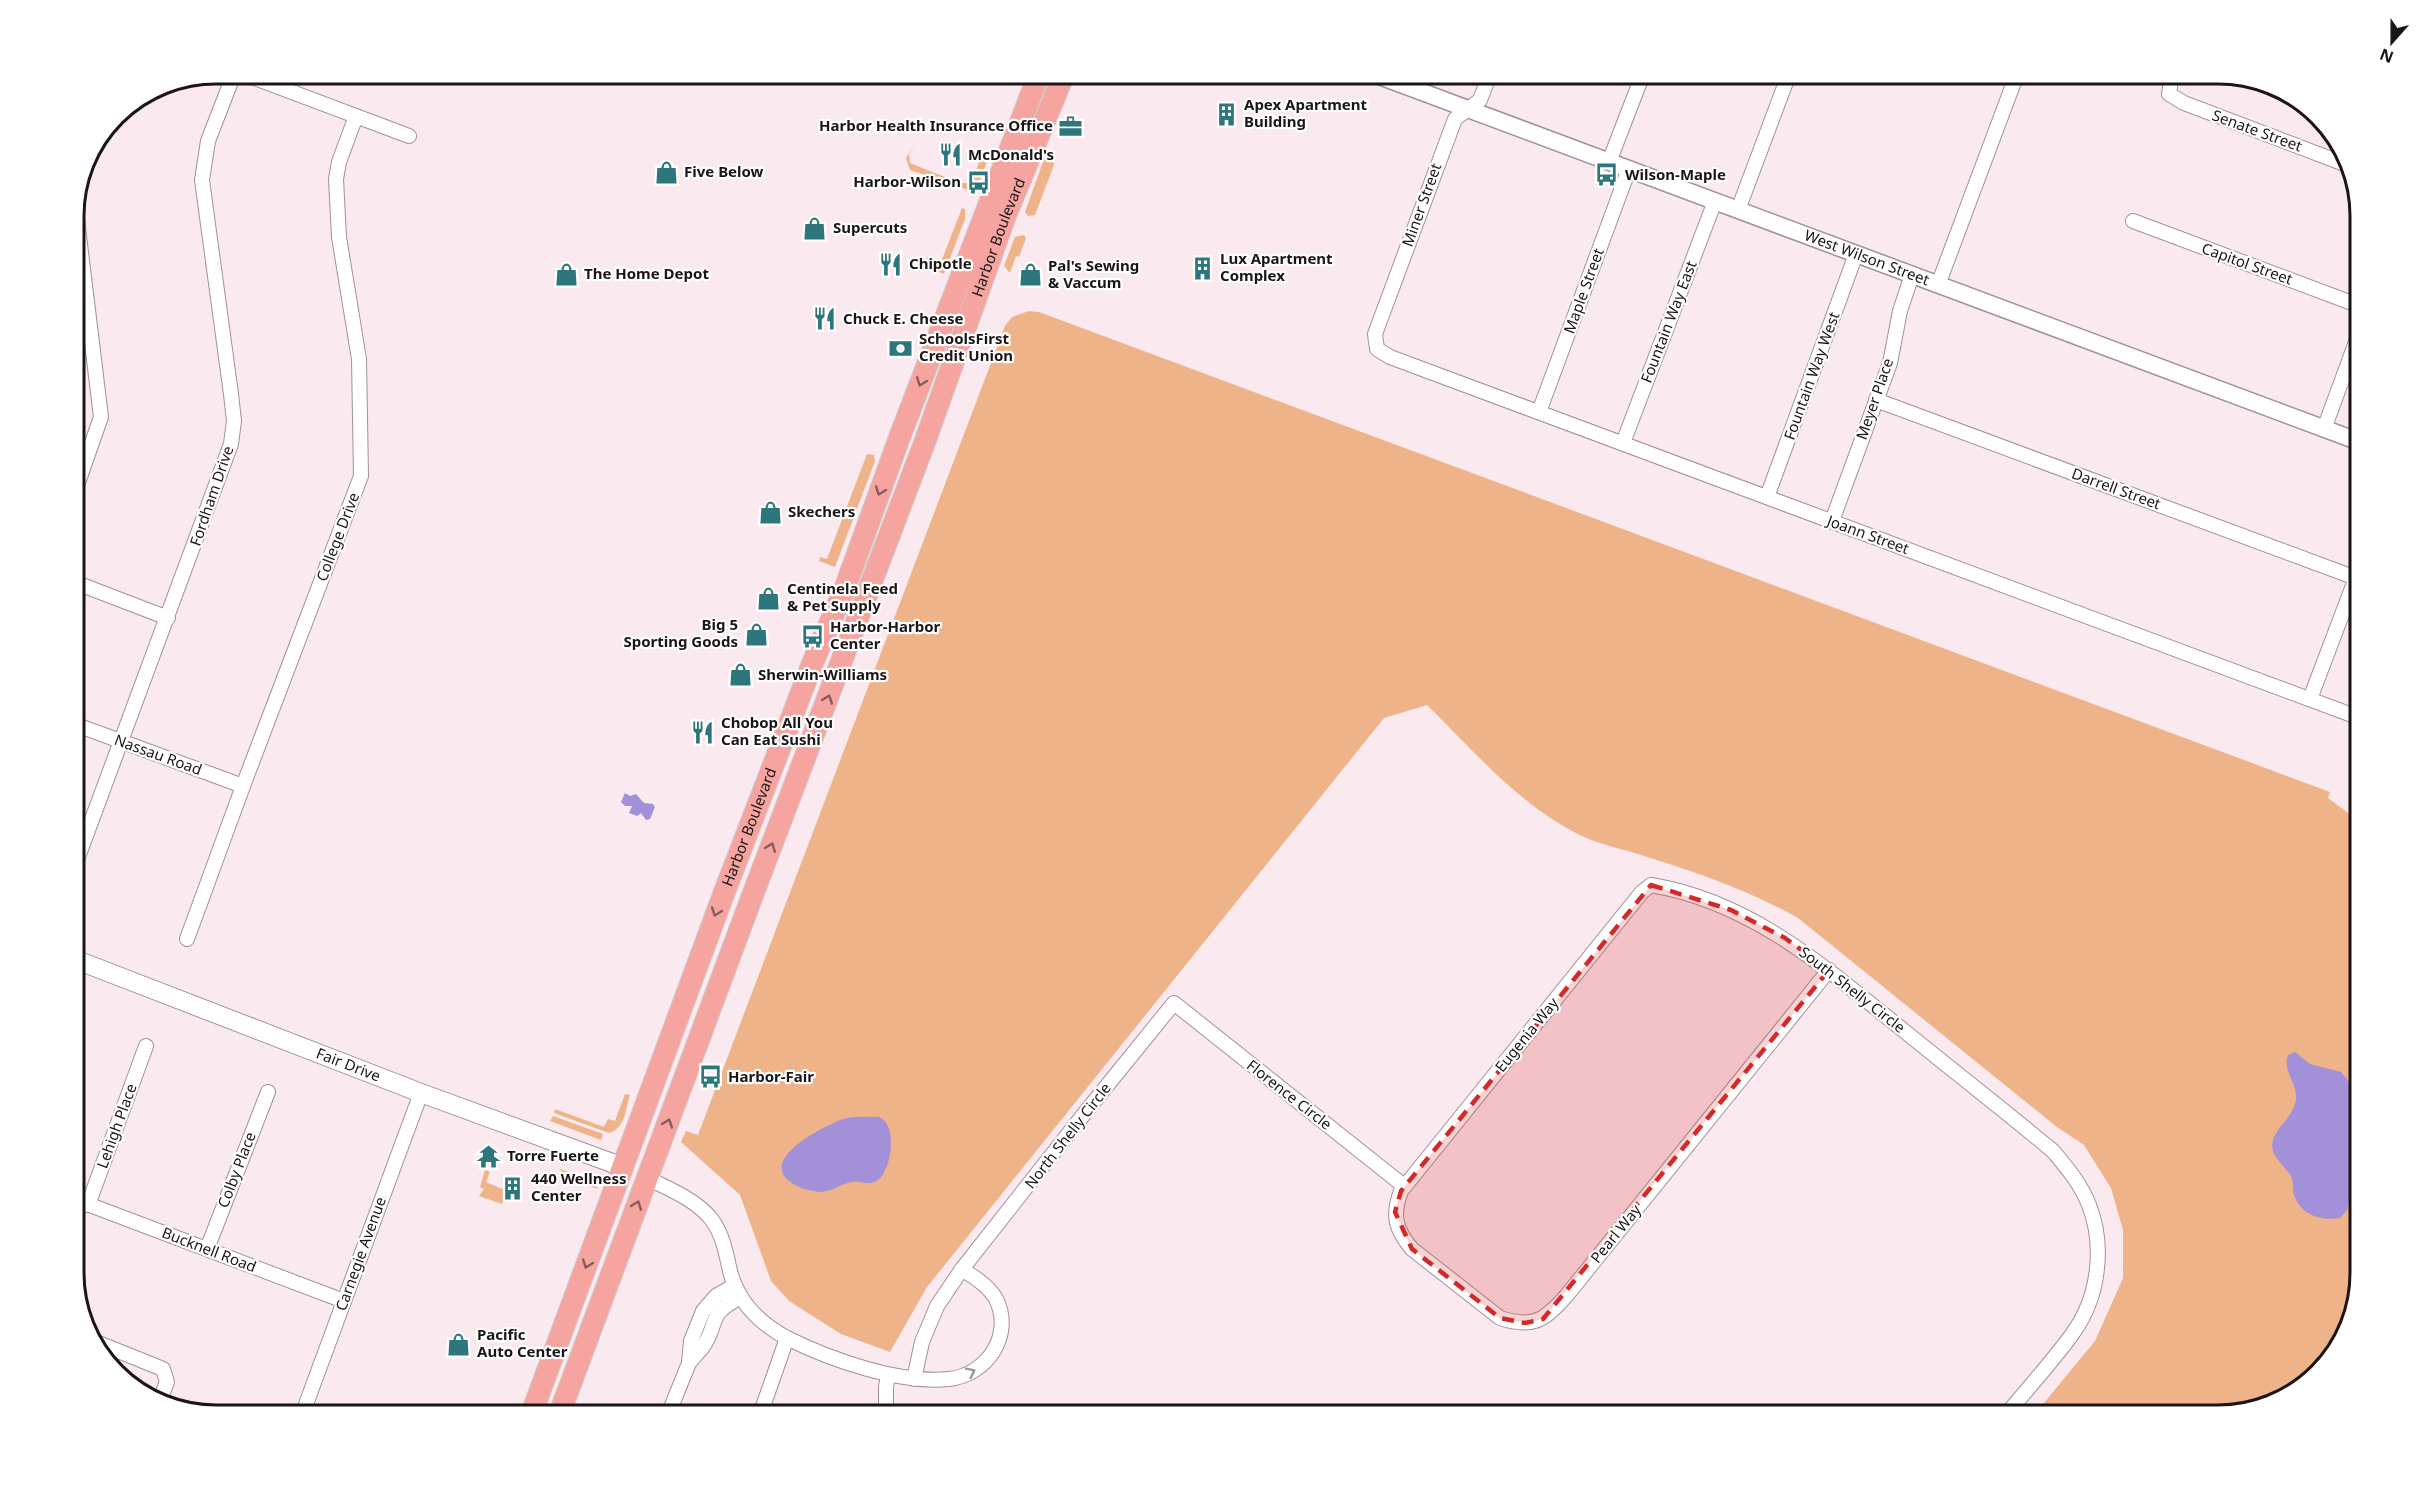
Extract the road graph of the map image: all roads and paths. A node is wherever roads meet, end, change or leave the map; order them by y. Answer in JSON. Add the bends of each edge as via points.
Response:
{"nodes":[{"id":1,"x":230,"y":84,"type":"edge"},
{"id":2,"x":271,"y":84,"type":"edge"},
{"id":3,"x":1035,"y":84,"type":"edge"},
{"id":4,"x":1060,"y":84,"type":"edge"},
{"id":5,"x":1401,"y":84,"type":"edge"},
{"id":6,"x":1486,"y":84,"type":"edge"},
{"id":7,"x":1639,"y":84,"type":"edge"},
{"id":8,"x":1785,"y":84,"type":"edge"},
{"id":9,"x":2013,"y":84,"type":"edge"},
{"id":10,"x":2170,"y":84,"type":"edge"},
{"id":11,"x":1467,"y":109,"type":"junction"},
{"id":12,"x":356,"y":116,"type":"junction"},
{"id":13,"x":409,"y":136,"type":"dead end"},
{"id":14,"x":2338,"y":161,"type":"edge"},
{"id":15,"x":1608,"y":162,"type":"junction"},
{"id":16,"x":1629,"y":169,"type":"junction"},
{"id":17,"x":1714,"y":201,"type":"junction"},
{"id":18,"x":1738,"y":210,"type":"junction"},
{"id":19,"x":2133,"y":221,"type":"dead end"},
{"id":20,"x":1856,"y":254,"type":"junction"},
{"id":21,"x":1912,"y":275,"type":"junction"},
{"id":22,"x":84,"y":277,"type":"edge"},
{"id":23,"x":1938,"y":285,"type":"junction"},
{"id":24,"x":2350,"y":302,"type":"edge"},
{"id":25,"x":1377,"y":349,"type":"joint"},
{"id":26,"x":2350,"y":358,"type":"edge"},
{"id":27,"x":1876,"y":400,"type":"junction"},
{"id":28,"x":1539,"y":412,"type":"junction"},
{"id":29,"x":2324,"y":429,"type":"junction"},
{"id":30,"x":2350,"y":438,"type":"edge"},
{"id":31,"x":1623,"y":443,"type":"junction"},
{"id":32,"x":84,"y":465,"type":"edge"},
{"id":33,"x":1767,"y":497,"type":"junction"},
{"id":34,"x":1832,"y":521,"type":"junction"},
{"id":35,"x":2350,"y":569,"type":"edge"},
{"id":36,"x":84,"y":586,"type":"edge"},
{"id":37,"x":2350,"y":593,"type":"edge"},
{"id":38,"x":168,"y":618,"type":"junction"},
{"id":39,"x":2310,"y":699,"type":"junction"},
{"id":40,"x":2350,"y":714,"type":"edge"},
{"id":41,"x":84,"y":728,"type":"edge"},
{"id":42,"x":120,"y":741,"type":"junction"},
{"id":43,"x":243,"y":786,"type":"junction"},
{"id":44,"x":84,"y":840,"type":"edge"},
{"id":45,"x":1650,"y":885,"type":"joint"},
{"id":46,"x":188,"y":939,"type":"dead end"},
{"id":47,"x":84,"y":963,"type":"edge"},
{"id":48,"x":1829,"y":970,"type":"junction"},
{"id":49,"x":1174,"y":1003,"type":"joint"},
{"id":50,"x":146,"y":1046,"type":"dead end"},
{"id":51,"x":268,"y":1092,"type":"dead end"},
{"id":52,"x":421,"y":1093,"type":"junction"},
{"id":53,"x":623,"y":1167,"type":"junction"},
{"id":54,"x":647,"y":1178,"type":"junction"},
{"id":55,"x":1404,"y":1186,"type":"junction"},
{"id":56,"x":84,"y":1203,"type":"edge"},
{"id":57,"x":88,"y":1205,"type":"junction"},
{"id":58,"x":207,"y":1249,"type":"junction"},
{"id":59,"x":962,"y":1269,"type":"junction"},
{"id":60,"x":738,"y":1291,"type":"junction"},
{"id":61,"x":344,"y":1301,"type":"junction"},
{"id":62,"x":787,"y":1338,"type":"junction"},
{"id":63,"x":106,"y":1346,"type":"edge"},
{"id":64,"x":888,"y":1375,"type":"junction"},
{"id":65,"x":915,"y":1379,"type":"junction"},
{"id":66,"x":163,"y":1393,"type":"edge"},
{"id":67,"x":306,"y":1405,"type":"edge"},
{"id":68,"x":535,"y":1405,"type":"edge"},
{"id":69,"x":563,"y":1405,"type":"edge"},
{"id":70,"x":672,"y":1405,"type":"edge"},
{"id":71,"x":764,"y":1405,"type":"edge"},
{"id":72,"x":886,"y":1405,"type":"edge"},
{"id":73,"x":2015,"y":1405,"type":"edge"}],
"edges":[{"from":1,"to":38,"type":"street","name":"Fordham Drive","via":[[208,141],[202,180],[234,432]]},
{"from":2,"to":12,"type":"street"},
{"from":3,"to":53,"type":"main road","name":"Harbor Boulevard","one_way":true,"via":[[845,588],[724,892]]},
{"from":54,"to":4,"type":"main road","name":"Harbor Boulevard","one_way":true,"via":[[921,452],[1005,217]]},
{"from":5,"to":11,"type":"street","name":"West Wilson Street"},
{"from":6,"to":11,"type":"street","name":"Miner Street","via":[[1480,100]]},
{"from":7,"to":15,"type":"street"},
{"from":8,"to":18,"type":"street"},
{"from":9,"to":23,"type":"street"},
{"from":10,"to":14,"type":"street","name":"Senate Street","via":[[2169,94],[2184,103]]},
{"from":11,"to":15,"type":"street","name":"West Wilson Street"},
{"from":11,"to":25,"type":"street","name":"Miner Street","via":[[1454,120],[1375,334]]},
{"from":12,"to":13,"type":"street"},
{"from":12,"to":43,"type":"street","name":"College Drive","via":[[336,179],[339,237],[359,359],[361,476]]},
{"from":15,"to":16,"type":"street","name":"West Wilson Street"},
{"from":16,"to":17,"type":"street","name":"West Wilson Street"},
{"from":16,"to":28,"type":"street","name":"Maple Street"},
{"from":17,"to":18,"type":"street","name":"West Wilson Street"},
{"from":17,"to":31,"type":"street","name":"Fountain Way East"},
{"from":18,"to":20,"type":"street","name":"West Wilson Street"},
{"from":19,"to":24,"type":"street","name":"Capitol Street"},
{"from":20,"to":21,"type":"street","name":"West Wilson Street"},
{"from":20,"to":33,"type":"street","name":"Fountain Way West"},
{"from":21,"to":23,"type":"street","name":"West Wilson Street"},
{"from":21,"to":27,"type":"street","name":"Meyer Place","via":[[1890,363]]},
{"from":22,"to":32,"type":"street","via":[[101,417]]},
{"from":23,"to":29,"type":"street","name":"West Wilson Street"},
{"from":25,"to":28,"type":"street","name":"Joann Street"},
{"from":26,"to":29,"type":"street"},
{"from":27,"to":34,"type":"street","name":"Meyer Place"},
{"from":27,"to":35,"type":"street","name":"Darrell Street"},
{"from":28,"to":31,"type":"street","name":"Joann Street"},
{"from":29,"to":30,"type":"street","name":"West Wilson Street"},
{"from":31,"to":33,"type":"street","name":"Joann Street"},
{"from":33,"to":34,"type":"street","name":"Joann Street"},
{"from":34,"to":39,"type":"street","name":"Joann Street"},
{"from":36,"to":38,"type":"street"},
{"from":37,"to":39,"type":"street"},
{"from":38,"to":42,"type":"street","name":"Fordham Drive"},
{"from":39,"to":40,"type":"street","name":"Joann Street"},
{"from":41,"to":42,"type":"street","name":"Nassau Road"},
{"from":42,"to":43,"type":"street","name":"Nassau Road"},
{"from":42,"to":44,"type":"street","name":"Fordham Drive"},
{"from":43,"to":46,"type":"street","name":"College Drive"},
{"from":45,"to":48,"type":"street","name":"South Shelly Circle","via":[[1731,909],[1785,938]]},
{"from":45,"to":55,"type":"street","name":"Eugenia Way"},
{"from":47,"to":52,"type":"main road","name":"Fair Drive"},
{"from":48,"to":55,"type":"street","name":"Pearl Way","via":[[1567,1295],[1543,1318],[1525,1323],[1500,1318],[1412,1249],[1404,1239],[1395,1212]]},
{"from":48,"to":73,"type":"street","name":"South Shelly Circle","via":[[2053,1151],[2090,1206],[2098,1256],[2085,1312],[2074,1332]]},
{"from":49,"to":55,"type":"street","name":"Florence Circle"},
{"from":49,"to":59,"type":"street","name":"North Shelly Circle"},
{"from":50,"to":57,"type":"street","name":"Lehigh Place"},
{"from":51,"to":58,"type":"street","name":"Colby Place"},
{"from":52,"to":53,"type":"main road","name":"Fair Drive"},
{"from":52,"to":61,"type":"street","name":"Carnegie Avenue"},
{"from":53,"to":54,"type":"main road"},
{"from":53,"to":68,"type":"main road","name":"Harbor Boulevard","one_way":true},
{"from":54,"to":60,"type":"street","via":[[691,1201],[711,1218],[722,1239]]},
{"from":69,"to":54,"type":"main road","name":"Harbor Boulevard","one_way":true},
{"from":56,"to":57,"type":"street","name":"Bucknell Road"},
{"from":57,"to":58,"type":"street","name":"Bucknell Road"},
{"from":58,"to":61,"type":"street","name":"Bucknell Road"},
{"from":59,"to":65,"type":"street","name":"North Shelly Circle","via":[[929,1322]]},
{"from":65,"to":59,"type":"street","one_way":true,"via":[[968,1376],[989,1359],[1000,1337],[1000,1310],[992,1292]]},
{"from":60,"to":62,"type":"street","via":[[761,1321]]},
{"from":60,"to":70,"type":"street","via":[[691,1341],[689,1363]]},
{"from":61,"to":67,"type":"street","name":"Carnegie Avenue"},
{"from":62,"to":64,"type":"street"},
{"from":62,"to":71,"type":"street"},
{"from":63,"to":66,"type":"street","via":[[163,1369],[167,1382]]},
{"from":64,"to":65,"type":"street"},
{"from":64,"to":72,"type":"street"}]}
